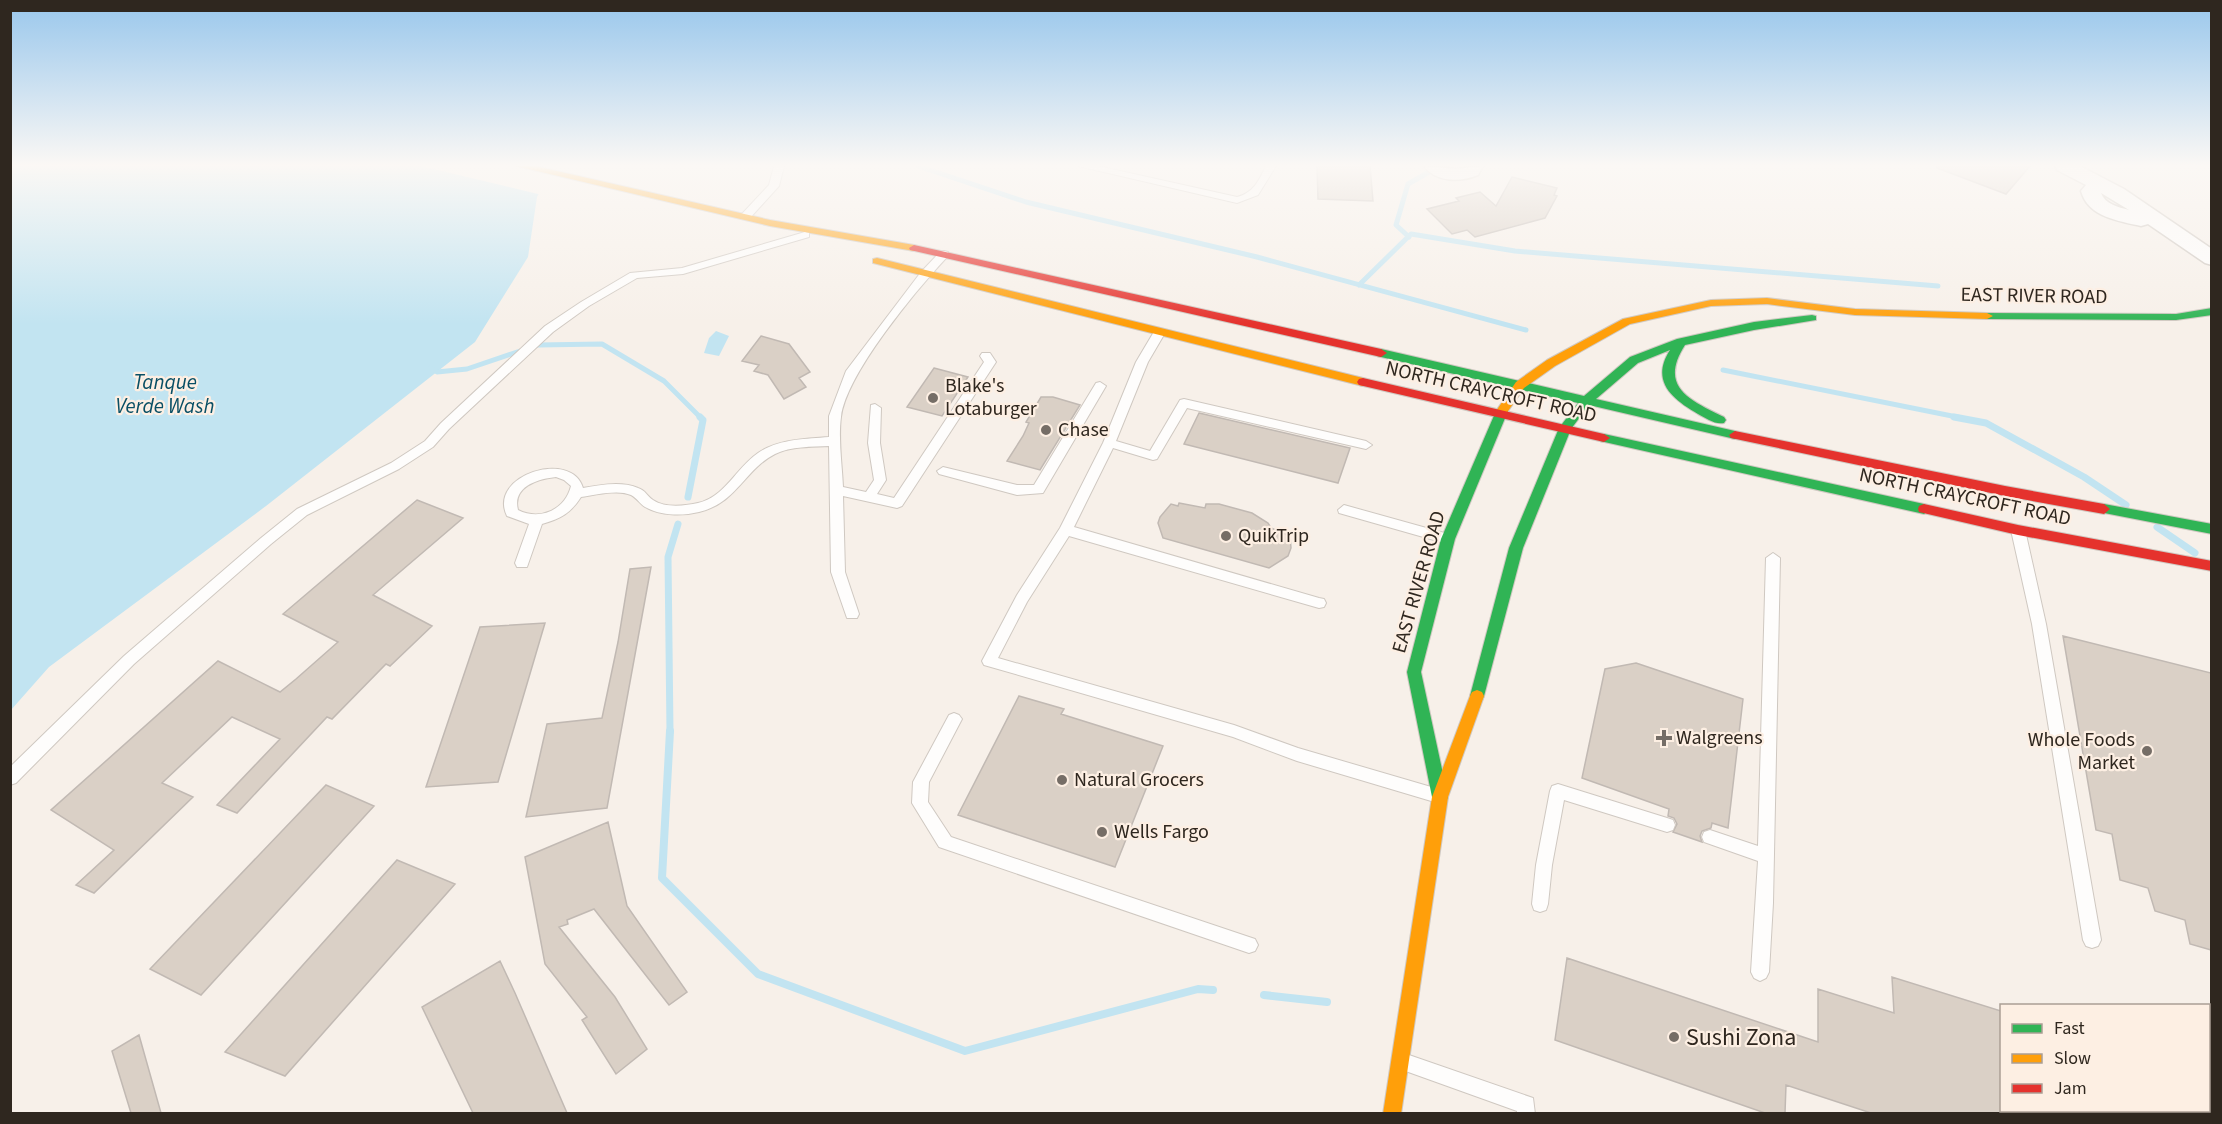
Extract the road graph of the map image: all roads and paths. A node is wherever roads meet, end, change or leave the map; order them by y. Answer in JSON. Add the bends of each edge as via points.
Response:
{"nodes":[{"id":1,"x":751,"y":218,"type":"edge"},
{"id":2,"x":2134,"y":218,"type":"edge"},
{"id":3,"x":2156,"y":218,"type":"edge"},
{"id":4,"x":770,"y":223,"type":"junction"},
{"id":5,"x":2173,"y":232,"type":"junction"},
{"id":6,"x":805,"y":235,"type":"junction"},
{"id":7,"x":847,"y":250,"type":"dead end"},
{"id":8,"x":944,"y":255,"type":"junction"},
{"id":9,"x":868,"y":258,"type":"dead end"},
{"id":10,"x":2211,"y":259,"type":"edge"},
{"id":11,"x":925,"y":274,"type":"junction"},
{"id":12,"x":2211,"y":311,"type":"edge"},
{"id":13,"x":1855,"y":312,"type":"junction"},
{"id":14,"x":1159,"y":333,"type":"junction"},
{"id":15,"x":1682,"y":342,"type":"junction"},
{"id":16,"x":986,"y":356,"type":"dead end"},
{"id":17,"x":1520,"y":385,"type":"junction"},
{"id":18,"x":1100,"y":386,"type":"dead end"},
{"id":19,"x":1586,"y":401,"type":"junction"},
{"id":20,"x":875,"y":408,"type":"dead end"},
{"id":21,"x":1499,"y":414,"type":"junction"},
{"id":22,"x":1565,"y":428,"type":"junction"},
{"id":23,"x":1759,"y":440,"type":"junction"},
{"id":24,"x":835,"y":441,"type":"junction"},
{"id":25,"x":1109,"y":444,"type":"junction"},
{"id":26,"x":1366,"y":445,"type":"dead end"},
{"id":27,"x":943,"y":471,"type":"dead end"},
{"id":28,"x":836,"y":490,"type":"junction"},
{"id":29,"x":577,"y":493,"type":"junction"},
{"id":30,"x":869,"y":498,"type":"junction"},
{"id":31,"x":1344,"y":510,"type":"dead end"},
{"id":32,"x":537,"y":520,"type":"junction"},
{"id":33,"x":2017,"y":524,"type":"junction"},
{"id":34,"x":2211,"y":529,"type":"edge"},
{"id":35,"x":1066,"y":530,"type":"junction"},
{"id":36,"x":1448,"y":539,"type":"junction"},
{"id":37,"x":1773,"y":558,"type":"dead end"},
{"id":38,"x":522,"y":563,"type":"dead end"},
{"id":39,"x":2211,"y":566,"type":"edge"},
{"id":40,"x":1318,"y":603,"type":"dead end"},
{"id":41,"x":852,"y":614,"type":"dead end"},
{"id":42,"x":954,"y":719,"type":"dead end"},
{"id":43,"x":10,"y":778,"type":"edge"},
{"id":44,"x":1440,"y":797,"type":"junction"},
{"id":45,"x":1667,"y":825,"type":"dead end"},
{"id":46,"x":1710,"y":837,"type":"dead end"},
{"id":47,"x":1766,"y":856,"type":"junction"},
{"id":48,"x":1540,"y":904,"type":"dead end"},
{"id":49,"x":2092,"y":940,"type":"dead end"},
{"id":50,"x":1249,"y":945,"type":"dead end"},
{"id":51,"x":1760,"y":972,"type":"dead end"},
{"id":52,"x":1401,"y":1061,"type":"junction"},
{"id":53,"x":1392,"y":1113,"type":"edge"},
{"id":54,"x":1526,"y":1113,"type":"edge"}],
"edges":[{"from":1,"to":4,"type":"main road","name":"NORTH CRAYCROFT ROAD"},
{"from":2,"to":5,"type":"street"},
{"from":3,"to":5,"type":"street"},
{"from":4,"to":6,"type":"main road","name":"NORTH CRAYCROFT ROAD"},
{"from":4,"to":8,"type":"main road","name":"NORTH CRAYCROFT ROAD"},
{"from":5,"to":10,"type":"street"},
{"from":6,"to":7,"type":"main road","name":"NORTH CRAYCROFT ROAD"},
{"from":6,"to":43,"type":"lane","via":[[683,271],[634,275],[585,304],[549,329],[429,444],[395,466],[302,512],[266,541],[129,660]]},
{"from":8,"to":11,"type":"lane"},
{"from":8,"to":17,"type":"main road","name":"NORTH CRAYCROFT ROAD"},
{"from":9,"to":11,"type":"main road","name":"NORTH CRAYCROFT ROAD"},
{"from":11,"to":14,"type":"main road","name":"NORTH CRAYCROFT ROAD"},
{"from":11,"to":24,"type":"lane","via":[[852,371],[835,417]]},
{"from":12,"to":13,"type":"main road","name":"EAST RIVER ROAD","via":[[2176,318]]},
{"from":13,"to":15,"type":"main road","name":"EAST RIVER ROAD","via":[[1754,326]]},
{"from":13,"to":17,"type":"main road","name":"EAST RIVER ROAD","via":[[1767,301],[1723,302],[1627,321]]},
{"from":14,"to":21,"type":"main road","name":"NORTH CRAYCROFT ROAD"},
{"from":14,"to":25,"type":"lane","via":[[1142,362]]},
{"from":15,"to":19,"type":"main road","name":"EAST RIVER ROAD","via":[[1634,360]]},
{"from":15,"to":23,"type":"main road","via":[[1667,360],[1664,372],[1677,394],[1686,403]]},
{"from":16,"to":30,"type":"lane","via":[[990,362],[897,503]]},
{"from":17,"to":19,"type":"main road","name":"NORTH CRAYCROFT ROAD"},
{"from":17,"to":21,"type":"main road","name":"EAST RIVER ROAD"},
{"from":18,"to":27,"type":"lane","via":[[1038,490],[1017,490]]},
{"from":19,"to":22,"type":"main road","name":"EAST RIVER ROAD"},
{"from":19,"to":23,"type":"main road","name":"NORTH CRAYCROFT ROAD"},
{"from":20,"to":30,"type":"lane","via":[[874,443],[880,480]]},
{"from":21,"to":22,"type":"main road","name":"NORTH CRAYCROFT ROAD"},
{"from":21,"to":36,"type":"main road","name":"EAST RIVER ROAD"},
{"from":22,"to":33,"type":"main road","name":"NORTH CRAYCROFT ROAD"},
{"from":22,"to":44,"type":"main road","name":"EAST RIVER ROAD","via":[[1516,548],[1479,692]]},
{"from":23,"to":34,"type":"main road","name":"NORTH CRAYCROFT ROAD"},
{"from":24,"to":28,"type":"lane"},
{"from":24,"to":29,"type":"lane","via":[[770,451],[722,497],[705,506],[678,511],[651,504],[635,491],[605,489]]},
{"from":25,"to":26,"type":"lane","via":[[1153,456],[1184,403]]},
{"from":25,"to":35,"type":"lane"},
{"from":28,"to":30,"type":"lane"},
{"from":28,"to":41,"type":"lane","via":[[838,572]]},
{"from":29,"to":32,"type":"lane","via":[[568,507]]},
{"from":29,"to":32,"type":"lane","via":[[573,479],[556,473],[523,482],[509,498],[509,506],[518,517]]},
{"from":31,"to":36,"type":"lane"},
{"from":32,"to":38,"type":"lane"},
{"from":33,"to":39,"type":"main road","name":"NORTH CRAYCROFT ROAD"},
{"from":33,"to":49,"type":"lane","via":[[2039,624]]},
{"from":35,"to":40,"type":"lane"},
{"from":35,"to":44,"type":"lane","via":[[989,661],[1234,731]]},
{"from":36,"to":44,"type":"main road","name":"EAST RIVER ROAD","via":[[1414,672]]},
{"from":37,"to":47,"type":"lane"},
{"from":42,"to":50,"type":"lane","via":[[921,782],[920,803],[945,842]]},
{"from":44,"to":52,"type":"main road","name":"EAST RIVER ROAD"},
{"from":45,"to":48,"type":"lane","via":[[1558,791]]},
{"from":46,"to":47,"type":"lane"},
{"from":47,"to":51,"type":"lane"},
{"from":52,"to":53,"type":"main road","name":"EAST RIVER ROAD"},
{"from":52,"to":54,"type":"lane","via":[[1526,1105]]}]}
